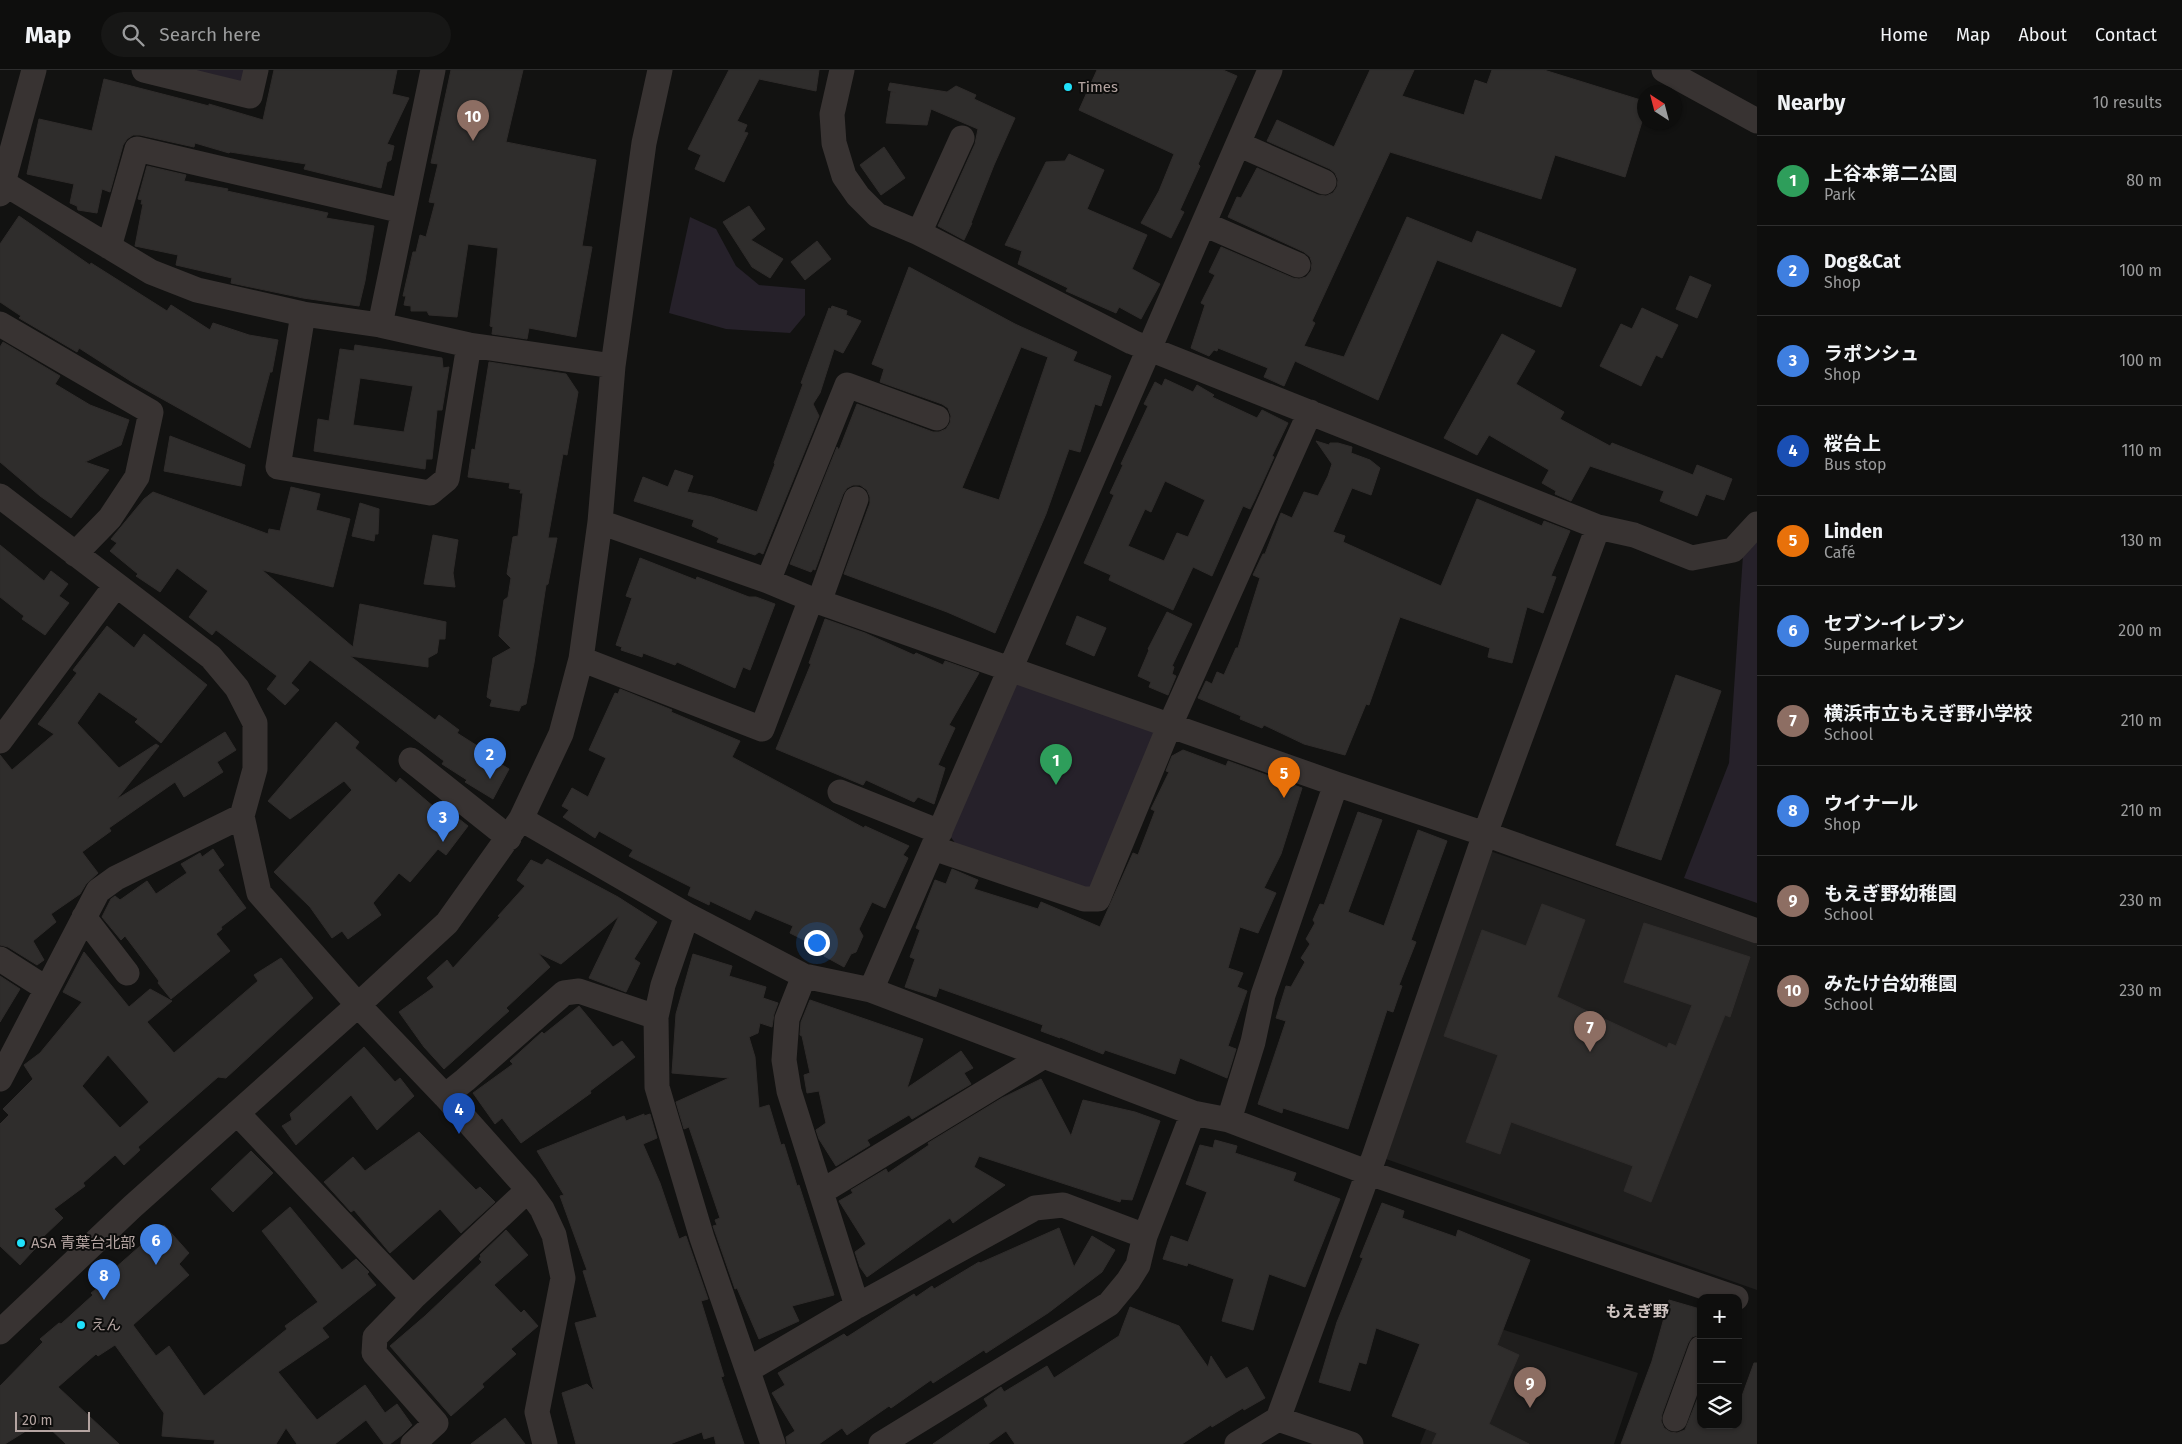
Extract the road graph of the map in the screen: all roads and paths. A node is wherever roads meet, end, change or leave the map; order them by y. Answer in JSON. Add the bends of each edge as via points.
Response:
{"nodes":[{"id":1,"x":34,"y":70,"type":"edge"},
{"id":2,"x":144,"y":70,"type":"edge"},
{"id":3,"x":256,"y":70,"type":"edge"},
{"id":4,"x":433,"y":70,"type":"edge"},
{"id":5,"x":660,"y":70,"type":"edge"},
{"id":6,"x":842,"y":70,"type":"edge"},
{"id":7,"x":1270,"y":70,"type":"edge"},
{"id":8,"x":1664,"y":70,"type":"edge"},
{"id":9,"x":1757,"y":121,"type":"edge"},
{"id":10,"x":962,"y":138,"type":"dead end"},
{"id":11,"x":1238,"y":144,"type":"junction"},
{"id":12,"x":1321,"y":181,"type":"dead end"},
{"id":13,"x":1,"y":186,"type":"edge"},
{"id":14,"x":402,"y":211,"type":"junction"},
{"id":15,"x":1204,"y":224,"type":"junction"},
{"id":16,"x":919,"y":233,"type":"junction"},
{"id":17,"x":109,"y":246,"type":"junction"},
{"id":18,"x":1298,"y":265,"type":"dead end"},
{"id":19,"x":303,"y":314,"type":"junction"},
{"id":20,"x":0,"y":324,"type":"edge"},
{"id":21,"x":380,"y":324,"type":"junction"},
{"id":22,"x":469,"y":345,"type":"junction"},
{"id":23,"x":1150,"y":349,"type":"junction"},
{"id":24,"x":613,"y":366,"type":"junction"},
{"id":25,"x":1310,"y":412,"type":"junction"},
{"id":26,"x":938,"y":418,"type":"dead end"},
{"id":27,"x":0,"y":496,"type":"edge"},
{"id":28,"x":856,"y":499,"type":"dead end"},
{"id":29,"x":600,"y":522,"type":"junction"},
{"id":30,"x":1757,"y":524,"type":"edge"},
{"id":31,"x":1598,"y":527,"type":"junction"},
{"id":32,"x":75,"y":554,"type":"junction"},
{"id":33,"x":768,"y":581,"type":"junction"},
{"id":34,"x":116,"y":585,"type":"junction"},
{"id":35,"x":815,"y":601,"type":"junction"},
{"id":36,"x":581,"y":660,"type":"junction"},
{"id":37,"x":1012,"y":668,"type":"junction"},
{"id":38,"x":1170,"y":726,"type":"junction"},
{"id":39,"x":0,"y":741,"type":"edge"},
{"id":40,"x":411,"y":760,"type":"dead end"},
{"id":41,"x":1336,"y":784,"type":"junction"},
{"id":42,"x":840,"y":792,"type":"dead end"},
{"id":43,"x":242,"y":816,"type":"junction"},
{"id":44,"x":515,"y":829,"type":"junction"},
{"id":45,"x":1485,"y":834,"type":"junction"},
{"id":46,"x":936,"y":840,"type":"junction"},
{"id":47,"x":687,"y":915,"type":"junction"},
{"id":48,"x":84,"y":917,"type":"junction"},
{"id":49,"x":1757,"y":931,"type":"edge"},
{"id":50,"x":0,"y":959,"type":"edge"},
{"id":51,"x":127,"y":973,"type":"dead end"},
{"id":52,"x":804,"y":976,"type":"junction"},
{"id":53,"x":47,"y":989,"type":"junction"},
{"id":54,"x":871,"y":990,"type":"junction"},
{"id":55,"x":358,"y":1005,"type":"junction"},
{"id":56,"x":656,"y":1017,"type":"junction"},
{"id":57,"x":1044,"y":1056,"type":"junction"},
{"id":58,"x":0,"y":1079,"type":"edge"},
{"id":59,"x":445,"y":1096,"type":"junction"},
{"id":60,"x":237,"y":1113,"type":"junction"},
{"id":61,"x":1193,"y":1113,"type":"junction"},
{"id":62,"x":1229,"y":1120,"type":"junction"},
{"id":63,"x":1368,"y":1173,"type":"junction"},
{"id":64,"x":528,"y":1191,"type":"junction"},
{"id":65,"x":821,"y":1192,"type":"junction"},
{"id":66,"x":1145,"y":1236,"type":"junction"},
{"id":67,"x":1719,"y":1294,"type":"edge"},
{"id":68,"x":413,"y":1298,"type":"junction"},
{"id":69,"x":1742,"y":1301,"type":"edge"},
{"id":70,"x":1757,"y":1305,"type":"edge"},
{"id":71,"x":857,"y":1306,"type":"junction"},
{"id":72,"x":0,"y":1332,"type":"edge"},
{"id":73,"x":1697,"y":1359,"type":"edge"},
{"id":74,"x":748,"y":1370,"type":"junction"},
{"id":75,"x":1278,"y":1419,"type":"junction"},
{"id":76,"x":1675,"y":1419,"type":"dead end"},
{"id":77,"x":413,"y":1444,"type":"edge"},
{"id":78,"x":545,"y":1444,"type":"edge"},
{"id":79,"x":773,"y":1444,"type":"edge"},
{"id":80,"x":881,"y":1444,"type":"edge"},
{"id":81,"x":1237,"y":1444,"type":"edge"},
{"id":82,"x":1350,"y":1444,"type":"edge"}],
"edges":[{"from":1,"to":13,"type":"street"},
{"from":2,"to":3,"type":"street","via":[[250,96]]},
{"from":4,"to":14,"type":"street"},
{"from":5,"to":24,"type":"street","via":[[644,143]]},
{"from":6,"to":16,"type":"street","via":[[832,114],[834,143],[844,176],[858,196],[877,214]]},
{"from":7,"to":11,"type":"street"},
{"from":8,"to":9,"type":"street"},
{"from":10,"to":16,"type":"street"},
{"from":11,"to":12,"type":"street"},
{"from":11,"to":15,"type":"street"},
{"from":13,"to":17,"type":"street"},
{"from":14,"to":17,"type":"street","via":[[137,148]]},
{"from":14,"to":21,"type":"street"},
{"from":15,"to":18,"type":"street","via":[[1268,241]]},
{"from":15,"to":23,"type":"street"},
{"from":16,"to":23,"type":"street"},
{"from":17,"to":19,"type":"street","via":[[151,272],[197,290]]},
{"from":19,"to":21,"type":"street"},
{"from":19,"to":22,"type":"street","via":[[278,467],[430,493],[447,479]]},
{"from":20,"to":32,"type":"street","via":[[151,412],[137,477],[110,518]]},
{"from":21,"to":22,"type":"street"},
{"from":22,"to":24,"type":"street"},
{"from":23,"to":25,"type":"street"},
{"from":23,"to":37,"type":"street"},
{"from":24,"to":29,"type":"street"},
{"from":25,"to":31,"type":"street"},
{"from":25,"to":38,"type":"street"},
{"from":26,"to":33,"type":"street","via":[[847,385]]},
{"from":27,"to":32,"type":"street"},
{"from":28,"to":35,"type":"street"},
{"from":29,"to":33,"type":"street"},
{"from":29,"to":36,"type":"street"},
{"from":30,"to":31,"type":"street","via":[[1733,550],[1692,558],[1634,535]]},
{"from":31,"to":45,"type":"street"},
{"from":32,"to":34,"type":"street"},
{"from":33,"to":35,"type":"street"},
{"from":34,"to":39,"type":"street"},
{"from":34,"to":43,"type":"street","via":[[211,657],[237,688],[255,723],[255,769]]},
{"from":35,"to":36,"type":"street","via":[[762,729]]},
{"from":35,"to":37,"type":"street"},
{"from":36,"to":44,"type":"street","via":[[561,734]]},
{"from":37,"to":38,"type":"street"},
{"from":37,"to":46,"type":"street"},
{"from":38,"to":41,"type":"street"},
{"from":38,"to":46,"type":"street","via":[[1098,899],[1084,899]]},
{"from":40,"to":44,"type":"street"},
{"from":41,"to":45,"type":"street"},
{"from":41,"to":62,"type":"street","via":[[1263,995],[1254,1042]]},
{"from":42,"to":46,"type":"street"},
{"from":43,"to":48,"type":"street","via":[[116,878],[98,891]]},
{"from":43,"to":55,"type":"street","via":[[259,893]]},
{"from":44,"to":47,"type":"street"},
{"from":44,"to":55,"type":"street","via":[[447,922]]},
{"from":45,"to":49,"type":"street"},
{"from":45,"to":63,"type":"street"},
{"from":46,"to":54,"type":"street"},
{"from":47,"to":52,"type":"street"},
{"from":47,"to":56,"type":"street","via":[[663,985]]},
{"from":48,"to":51,"type":"street"},
{"from":48,"to":53,"type":"street"},
{"from":50,"to":53,"type":"street"},
{"from":52,"to":54,"type":"street"},
{"from":52,"to":65,"type":"street","via":[[786,1019],[784,1060],[789,1091]]},
{"from":53,"to":58,"type":"street"},
{"from":54,"to":57,"type":"street"},
{"from":55,"to":59,"type":"street"},
{"from":55,"to":60,"type":"street"},
{"from":56,"to":59,"type":"street","via":[[579,991],[564,993]]},
{"from":56,"to":74,"type":"street","via":[[657,1087],[702,1238]]},
{"from":57,"to":61,"type":"street"},
{"from":57,"to":65,"type":"street"},
{"from":59,"to":64,"type":"street"},
{"from":60,"to":68,"type":"street"},
{"from":60,"to":72,"type":"street"},
{"from":61,"to":62,"type":"street"},
{"from":61,"to":66,"type":"street"},
{"from":62,"to":63,"type":"street"},
{"from":63,"to":67,"type":"street"},
{"from":63,"to":75,"type":"street"},
{"from":64,"to":68,"type":"street"},
{"from":64,"to":78,"type":"street","via":[[542,1209],[554,1235],[563,1278],[537,1412]]},
{"from":65,"to":71,"type":"street"},
{"from":66,"to":71,"type":"street","via":[[1063,1205],[1034,1208]]},
{"from":66,"to":80,"type":"street","via":[[1138,1265],[1110,1304]]},
{"from":68,"to":77,"type":"street","via":[[375,1337],[374,1354],[436,1423]]},
{"from":69,"to":70,"type":"street"},
{"from":71,"to":74,"type":"street"},
{"from":73,"to":76,"type":"street"},
{"from":74,"to":79,"type":"street"},
{"from":75,"to":81,"type":"street"},
{"from":75,"to":82,"type":"street"}]}
